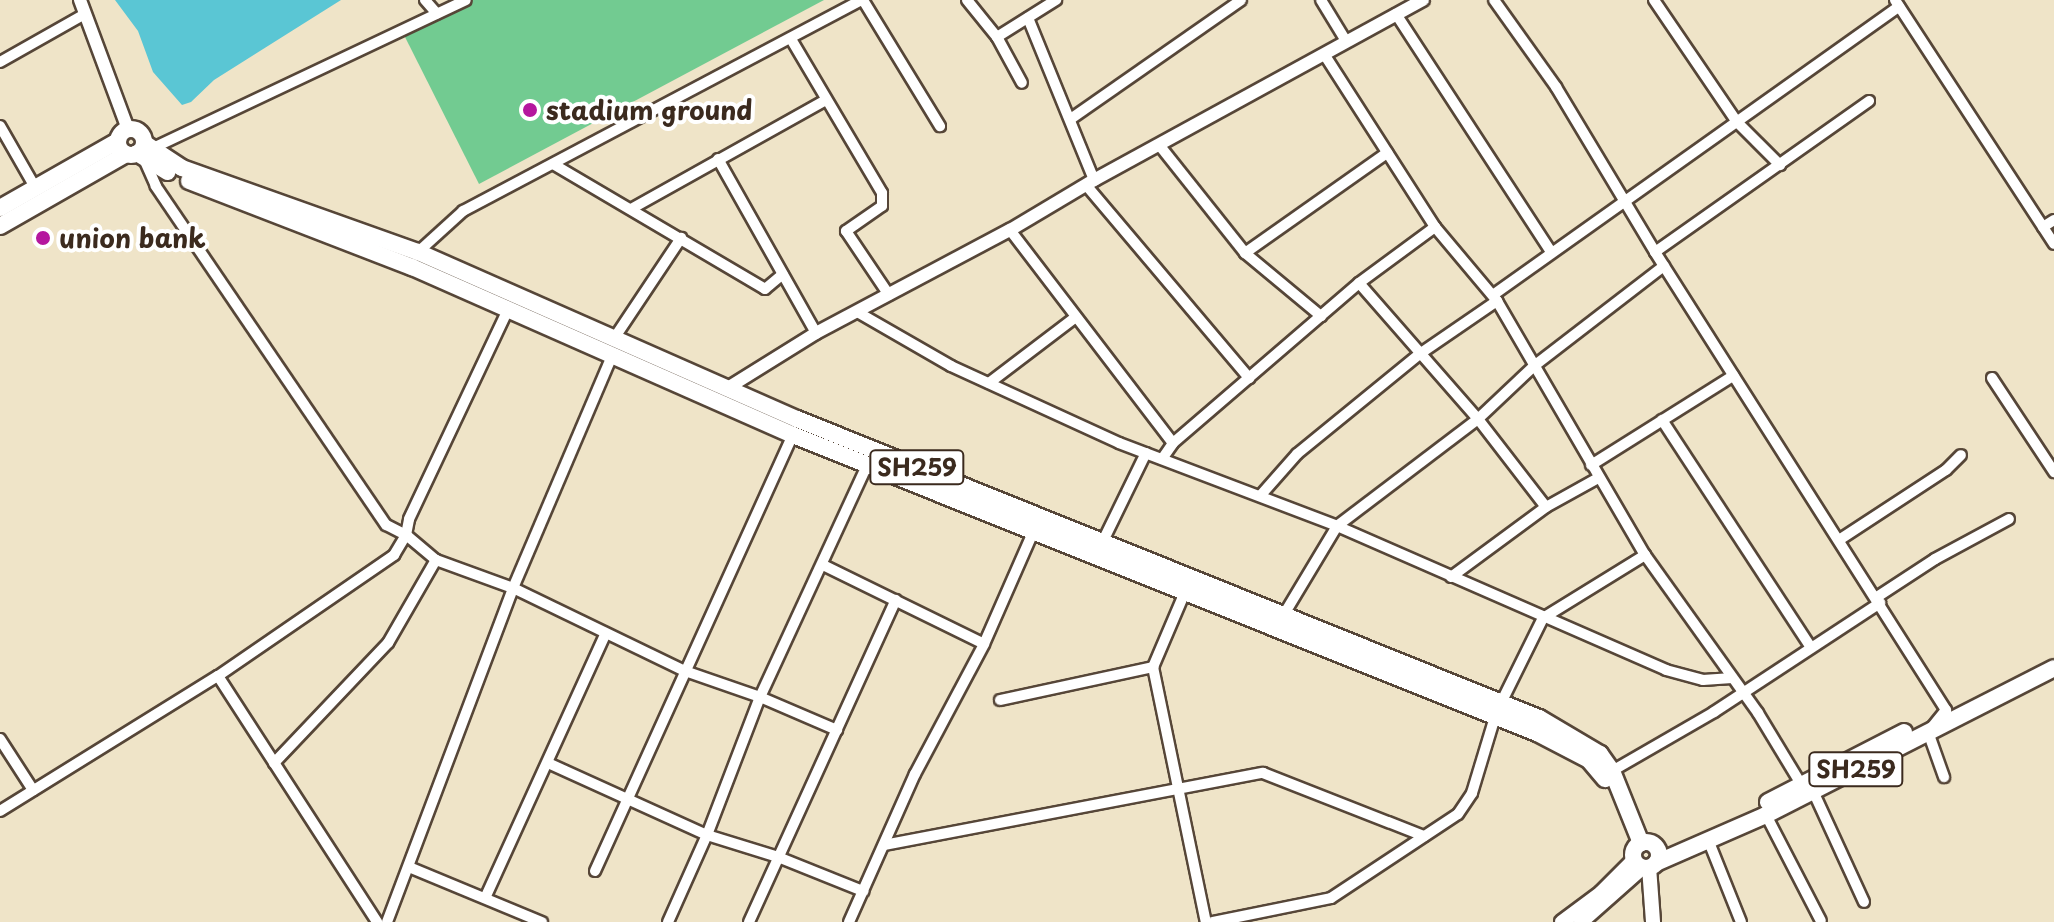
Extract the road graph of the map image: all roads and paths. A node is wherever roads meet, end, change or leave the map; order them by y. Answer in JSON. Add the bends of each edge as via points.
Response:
{"nodes":[{"id":1,"x":80,"y":0,"type":"edge"},
{"id":2,"x":425,"y":0,"type":"edge"},
{"id":3,"x":466,"y":0,"type":"edge"},
{"id":4,"x":863,"y":0,"type":"edge"},
{"id":5,"x":967,"y":0,"type":"edge"},
{"id":6,"x":1056,"y":0,"type":"edge"},
{"id":7,"x":1241,"y":0,"type":"edge"},
{"id":8,"x":1321,"y":0,"type":"edge"},
{"id":9,"x":1423,"y":0,"type":"edge"},
{"id":10,"x":1494,"y":0,"type":"edge"},
{"id":11,"x":1654,"y":0,"type":"edge"},
{"id":12,"x":1897,"y":3,"type":"edge"},
{"id":13,"x":85,"y":14,"type":"junction"},
{"id":14,"x":437,"y":14,"type":"junction"},
{"id":15,"x":1396,"y":14,"type":"junction"},
{"id":16,"x":1028,"y":18,"type":"junction"},
{"id":17,"x":997,"y":37,"type":"junction"},
{"id":18,"x":791,"y":39,"type":"junction"},
{"id":19,"x":1346,"y":41,"type":"junction"},
{"id":20,"x":1324,"y":54,"type":"junction"},
{"id":21,"x":0,"y":62,"type":"edge"},
{"id":22,"x":1022,"y":83,"type":"dead end"},
{"id":23,"x":826,"y":100,"type":"junction"},
{"id":24,"x":1869,"y":101,"type":"dead end"},
{"id":25,"x":1072,"y":118,"type":"junction"},
{"id":26,"x":1737,"y":122,"type":"junction"},
{"id":27,"x":0,"y":126,"type":"edge"},
{"id":28,"x":940,"y":126,"type":"dead end"},
{"id":29,"x":1160,"y":146,"type":"junction"},
{"id":30,"x":135,"y":147,"type":"junction"},
{"id":31,"x":1387,"y":153,"type":"junction"},
{"id":32,"x":718,"y":159,"type":"junction"},
{"id":33,"x":553,"y":164,"type":"junction"},
{"id":34,"x":1780,"y":165,"type":"junction"},
{"id":35,"x":1090,"y":182,"type":"junction"},
{"id":36,"x":35,"y":187,"type":"junction"},
{"id":37,"x":1625,"y":198,"type":"junction"},
{"id":38,"x":0,"y":208,"type":"edge"},
{"id":39,"x":631,"y":209,"type":"junction"},
{"id":40,"x":2054,"y":220,"type":"edge"},
{"id":41,"x":0,"y":226,"type":"edge"},
{"id":42,"x":1435,"y":227,"type":"junction"},
{"id":43,"x":2043,"y":227,"type":"junction"},
{"id":44,"x":1010,"y":230,"type":"junction"},
{"id":45,"x":681,"y":238,"type":"junction"},
{"id":46,"x":2054,"y":244,"type":"edge"},
{"id":47,"x":418,"y":252,"type":"junction"},
{"id":48,"x":1551,"y":252,"type":"junction"},
{"id":49,"x":1655,"y":252,"type":"junction"},
{"id":50,"x":1245,"y":253,"type":"junction"},
{"id":51,"x":1664,"y":266,"type":"junction"},
{"id":52,"x":783,"y":274,"type":"junction"},
{"id":53,"x":1359,"y":283,"type":"junction"},
{"id":54,"x":889,"y":295,"type":"junction"},
{"id":55,"x":1495,"y":298,"type":"junction"},
{"id":56,"x":508,"y":310,"type":"junction"},
{"id":57,"x":859,"y":313,"type":"junction"},
{"id":58,"x":1321,"y":316,"type":"junction"},
{"id":59,"x":1076,"y":317,"type":"junction"},
{"id":60,"x":816,"y":333,"type":"junction"},
{"id":61,"x":612,"y":348,"type":"junction"},
{"id":62,"x":1421,"y":353,"type":"junction"},
{"id":63,"x":1534,"y":366,"type":"junction"},
{"id":64,"x":1733,"y":376,"type":"junction"},
{"id":65,"x":1249,"y":378,"type":"junction"},
{"id":66,"x":1992,"y":378,"type":"dead end"},
{"id":67,"x":989,"y":383,"type":"junction"},
{"id":68,"x":722,"y":396,"type":"junction"},
{"id":69,"x":1478,"y":419,"type":"junction"},
{"id":70,"x":1662,"y":420,"type":"junction"},
{"id":71,"x":793,"y":435,"type":"junction"},
{"id":72,"x":1173,"y":443,"type":"junction"},
{"id":73,"x":1146,"y":453,"type":"junction"},
{"id":74,"x":1961,"y":455,"type":"dead end"},
{"id":75,"x":872,"y":458,"type":"junction"},
{"id":76,"x":1162,"y":459,"type":"junction"},
{"id":77,"x":1591,"y":465,"type":"junction"},
{"id":78,"x":2054,"y":472,"type":"edge"},
{"id":79,"x":1598,"y":478,"type":"junction"},
{"id":80,"x":1260,"y":496,"type":"junction"},
{"id":81,"x":1546,"y":507,"type":"junction"},
{"id":82,"x":2009,"y":519,"type":"dead end"},
{"id":83,"x":1337,"y":526,"type":"junction"},
{"id":84,"x":1034,"y":530,"type":"junction"},
{"id":85,"x":406,"y":535,"type":"junction"},
{"id":86,"x":1839,"y":540,"type":"junction"},
{"id":87,"x":1103,"y":541,"type":"junction"},
{"id":88,"x":1645,"y":555,"type":"junction"},
{"id":89,"x":436,"y":560,"type":"junction"},
{"id":90,"x":823,"y":565,"type":"junction"},
{"id":91,"x":1451,"y":577,"type":"junction"},
{"id":92,"x":513,"y":588,"type":"junction"},
{"id":93,"x":1185,"y":592,"type":"junction"},
{"id":94,"x":896,"y":600,"type":"junction"},
{"id":95,"x":1878,"y":600,"type":"junction"},
{"id":96,"x":1283,"y":616,"type":"junction"},
{"id":97,"x":1543,"y":618,"type":"junction"},
{"id":98,"x":605,"y":635,"type":"junction"},
{"id":99,"x":984,"y":644,"type":"junction"},
{"id":100,"x":1810,"y":646,"type":"junction"},
{"id":101,"x":2054,"y":657,"type":"edge"},
{"id":102,"x":1153,"y":667,"type":"junction"},
{"id":103,"x":2054,"y":668,"type":"edge"},
{"id":104,"x":685,"y":671,"type":"junction"},
{"id":105,"x":218,"y":676,"type":"junction"},
{"id":106,"x":1732,"y":678,"type":"junction"},
{"id":107,"x":1743,"y":693,"type":"junction"},
{"id":108,"x":760,"y":697,"type":"junction"},
{"id":109,"x":1000,"y":700,"type":"dead end"},
{"id":110,"x":1498,"y":710,"type":"junction"},
{"id":111,"x":1946,"y":710,"type":"junction"},
{"id":112,"x":837,"y":730,"type":"junction"},
{"id":113,"x":1928,"y":732,"type":"junction"},
{"id":114,"x":0,"y":739,"type":"edge"},
{"id":115,"x":274,"y":763,"type":"junction"},
{"id":116,"x":548,"y":763,"type":"junction"},
{"id":117,"x":1612,"y":771,"type":"junction"},
{"id":118,"x":1944,"y":777,"type":"dead end"},
{"id":119,"x":1807,"y":788,"type":"junction"},
{"id":120,"x":1180,"y":789,"type":"junction"},
{"id":121,"x":33,"y":790,"type":"junction"},
{"id":122,"x":628,"y":799,"type":"junction"},
{"id":123,"x":0,"y":811,"type":"edge"},
{"id":124,"x":1766,"y":815,"type":"junction"},
{"id":125,"x":707,"y":835,"type":"junction"},
{"id":126,"x":1424,"y":836,"type":"junction"},
{"id":127,"x":1709,"y":842,"type":"junction"},
{"id":128,"x":884,"y":845,"type":"junction"},
{"id":129,"x":778,"y":857,"type":"junction"},
{"id":130,"x":1646,"y":857,"type":"junction"},
{"id":131,"x":409,"y":867,"type":"junction"},
{"id":132,"x":595,"y":871,"type":"dead end"},
{"id":133,"x":863,"y":891,"type":"junction"},
{"id":134,"x":486,"y":896,"type":"junction"},
{"id":135,"x":1864,"y":902,"type":"dead end"},
{"id":136,"x":1821,"y":921,"type":"edge"},
{"id":137,"x":377,"y":922,"type":"edge"},
{"id":138,"x":387,"y":922,"type":"edge"},
{"id":139,"x":542,"y":922,"type":"edge"},
{"id":140,"x":668,"y":922,"type":"edge"},
{"id":141,"x":749,"y":922,"type":"edge"},
{"id":142,"x":849,"y":922,"type":"edge"},
{"id":143,"x":1206,"y":922,"type":"edge"},
{"id":144,"x":1213,"y":922,"type":"edge"},
{"id":145,"x":1562,"y":922,"type":"edge"},
{"id":146,"x":1581,"y":922,"type":"edge"},
{"id":147,"x":1653,"y":922,"type":"edge"},
{"id":148,"x":1741,"y":922,"type":"edge"}],
"edges":[{"from":1,"to":13,"type":"street"},
{"from":2,"to":14,"type":"street"},
{"from":3,"to":14,"type":"street"},
{"from":4,"to":18,"type":"street"},
{"from":4,"to":28,"type":"street"},
{"from":5,"to":17,"type":"street"},
{"from":6,"to":16,"type":"street"},
{"from":7,"to":25,"type":"street"},
{"from":8,"to":19,"type":"street"},
{"from":9,"to":15,"type":"street"},
{"from":10,"to":37,"type":"street"},
{"from":11,"to":26,"type":"street"},
{"from":12,"to":26,"type":"street"},
{"from":12,"to":43,"type":"street"},
{"from":13,"to":21,"type":"street"},
{"from":13,"to":30,"type":"street"},
{"from":14,"to":30,"type":"street"},
{"from":15,"to":19,"type":"street"},
{"from":15,"to":48,"type":"street"},
{"from":16,"to":17,"type":"street"},
{"from":16,"to":25,"type":"street"},
{"from":17,"to":22,"type":"street"},
{"from":18,"to":23,"type":"street"},
{"from":18,"to":33,"type":"street"},
{"from":19,"to":20,"type":"street"},
{"from":20,"to":29,"type":"street"},
{"from":20,"to":31,"type":"street"},
{"from":23,"to":32,"type":"street"},
{"from":23,"to":54,"type":"street","via":[[882,193],[882,206],[846,231]]},
{"from":24,"to":34,"type":"street"},
{"from":25,"to":35,"type":"street"},
{"from":26,"to":34,"type":"street"},
{"from":26,"to":37,"type":"street"},
{"from":27,"to":36,"type":"street"},
{"from":29,"to":35,"type":"street"},
{"from":29,"to":50,"type":"street"},
{"from":30,"to":36,"type":"main road"},
{"from":30,"to":41,"type":"main road"},
{"from":30,"to":47,"type":"main road","number":"SH259"},
{"from":30,"to":56,"type":"main road","number":"SH259","via":[[177,177],[412,267]]},
{"from":30,"to":85,"type":"street","via":[[156,186],[386,525]]},
{"from":31,"to":42,"type":"street"},
{"from":31,"to":50,"type":"street"},
{"from":32,"to":39,"type":"street"},
{"from":32,"to":52,"type":"street"},
{"from":33,"to":39,"type":"street"},
{"from":33,"to":47,"type":"street","via":[[463,211]]},
{"from":34,"to":49,"type":"street"},
{"from":35,"to":44,"type":"street"},
{"from":35,"to":65,"type":"street"},
{"from":36,"to":38,"type":"main road"},
{"from":37,"to":48,"type":"street"},
{"from":37,"to":49,"type":"street"},
{"from":39,"to":45,"type":"street"},
{"from":40,"to":43,"type":"street"},
{"from":42,"to":53,"type":"street"},
{"from":42,"to":55,"type":"street"},
{"from":43,"to":46,"type":"street"},
{"from":44,"to":54,"type":"street"},
{"from":44,"to":59,"type":"street"},
{"from":45,"to":52,"type":"street","via":[[765,289]]},
{"from":45,"to":61,"type":"street"},
{"from":47,"to":61,"type":"main road","number":"SH259"},
{"from":48,"to":55,"type":"street"},
{"from":49,"to":51,"type":"street"},
{"from":50,"to":58,"type":"street"},
{"from":51,"to":63,"type":"street"},
{"from":51,"to":64,"type":"street"},
{"from":52,"to":60,"type":"street"},
{"from":53,"to":58,"type":"street"},
{"from":53,"to":62,"type":"street"},
{"from":54,"to":57,"type":"street"},
{"from":55,"to":62,"type":"street"},
{"from":55,"to":63,"type":"street"},
{"from":56,"to":61,"type":"main road","number":"SH259"},
{"from":56,"to":85,"type":"street"},
{"from":57,"to":60,"type":"street"},
{"from":57,"to":67,"type":"street"},
{"from":58,"to":65,"type":"street"},
{"from":59,"to":67,"type":"street"},
{"from":59,"to":72,"type":"street"},
{"from":60,"to":68,"type":"street"},
{"from":61,"to":68,"type":"main road","number":"SH259"},
{"from":61,"to":92,"type":"street"},
{"from":62,"to":69,"type":"street"},
{"from":62,"to":80,"type":"street","via":[[1297,454]]},
{"from":63,"to":69,"type":"street"},
{"from":63,"to":77,"type":"street"},
{"from":64,"to":70,"type":"street"},
{"from":64,"to":86,"type":"street"},
{"from":65,"to":72,"type":"street"},
{"from":66,"to":78,"type":"street"},
{"from":67,"to":73,"type":"street"},
{"from":68,"to":71,"type":"main road","number":"SH259"},
{"from":68,"to":75,"type":"main road","number":"SH259"},
{"from":69,"to":81,"type":"street"},
{"from":69,"to":83,"type":"street"},
{"from":70,"to":77,"type":"street"},
{"from":70,"to":100,"type":"street"},
{"from":71,"to":75,"type":"main road","number":"SH259"},
{"from":71,"to":104,"type":"street"},
{"from":72,"to":76,"type":"street"},
{"from":73,"to":76,"type":"street"},
{"from":73,"to":87,"type":"street"},
{"from":74,"to":86,"type":"street"},
{"from":75,"to":84,"type":"main road","number":"SH259"},
{"from":75,"to":87,"type":"main road","number":"SH259"},
{"from":75,"to":90,"type":"street"},
{"from":76,"to":80,"type":"street"},
{"from":77,"to":79,"type":"street"},
{"from":79,"to":81,"type":"street"},
{"from":79,"to":88,"type":"street"},
{"from":80,"to":83,"type":"street"},
{"from":81,"to":91,"type":"street"},
{"from":82,"to":95,"type":"street","via":[[1935,559]]},
{"from":83,"to":91,"type":"street"},
{"from":83,"to":96,"type":"street"},
{"from":84,"to":93,"type":"main road","number":"SH259"},
{"from":84,"to":99,"type":"street"},
{"from":85,"to":89,"type":"street"},
{"from":85,"to":105,"type":"street","via":[[394,555]]},
{"from":86,"to":95,"type":"street"},
{"from":87,"to":96,"type":"main road","number":"SH259"},
{"from":88,"to":97,"type":"street"},
{"from":88,"to":106,"type":"street"},
{"from":89,"to":92,"type":"street"},
{"from":89,"to":115,"type":"street","via":[[388,643]]},
{"from":90,"to":94,"type":"street"},
{"from":90,"to":108,"type":"street"},
{"from":91,"to":97,"type":"street"},
{"from":92,"to":98,"type":"street"},
{"from":92,"to":131,"type":"street"},
{"from":93,"to":102,"type":"street"},
{"from":93,"to":110,"type":"main road","number":"SH259"},
{"from":94,"to":99,"type":"street"},
{"from":94,"to":112,"type":"street"},
{"from":95,"to":100,"type":"street"},
{"from":95,"to":111,"type":"street"},
{"from":96,"to":110,"type":"main road","number":"SH259"},
{"from":97,"to":106,"type":"street","via":[[1679,675]]},
{"from":97,"to":110,"type":"street"},
{"from":98,"to":104,"type":"street"},
{"from":98,"to":116,"type":"street"},
{"from":99,"to":128,"type":"street"},
{"from":100,"to":107,"type":"street"},
{"from":101,"to":111,"type":"main road","number":"SH259"},
{"from":102,"to":109,"type":"street"},
{"from":102,"to":120,"type":"street"},
{"from":103,"to":113,"type":"main road","number":"SH259"},
{"from":104,"to":108,"type":"street"},
{"from":104,"to":122,"type":"street"},
{"from":105,"to":115,"type":"street"},
{"from":105,"to":121,"type":"street"},
{"from":106,"to":107,"type":"street"},
{"from":107,"to":117,"type":"street"},
{"from":107,"to":119,"type":"street"},
{"from":108,"to":112,"type":"street"},
{"from":108,"to":125,"type":"street"},
{"from":110,"to":117,"type":"main road","number":"SH259","via":[[1539,718],[1600,754]]},
{"from":110,"to":126,"type":"street","via":[[1472,793],[1458,814]]},
{"from":110,"to":130,"type":"main road","number":"SH259","via":[[1601,770]]},
{"from":111,"to":113,"type":"street"},
{"from":111,"to":119,"type":"main road","number":"SH259"},
{"from":112,"to":129,"type":"street"},
{"from":113,"to":118,"type":"street"},
{"from":113,"to":119,"type":"main road","number":"SH259"},
{"from":114,"to":121,"type":"street"},
{"from":115,"to":137,"type":"street"},
{"from":116,"to":122,"type":"street"},
{"from":116,"to":134,"type":"street"},
{"from":117,"to":130,"type":"main road","number":"SH259"},
{"from":119,"to":124,"type":"main road","number":"SH259"},
{"from":119,"to":130,"type":"main road","number":"SH259"},
{"from":119,"to":135,"type":"street"},
{"from":120,"to":126,"type":"street","via":[[1263,773]]},
{"from":120,"to":128,"type":"street"},
{"from":120,"to":143,"type":"street"},
{"from":121,"to":123,"type":"street"},
{"from":122,"to":125,"type":"street"},
{"from":122,"to":132,"type":"street"},
{"from":124,"to":127,"type":"main road","number":"SH259"},
{"from":124,"to":136,"type":"street"},
{"from":125,"to":129,"type":"street"},
{"from":125,"to":140,"type":"street"},
{"from":126,"to":144,"type":"street","via":[[1331,898]]},
{"from":127,"to":130,"type":"main road","number":"SH259"},
{"from":127,"to":148,"type":"street"},
{"from":128,"to":133,"type":"street"},
{"from":129,"to":133,"type":"street"},
{"from":129,"to":141,"type":"street"},
{"from":130,"to":145,"type":"main road"},
{"from":130,"to":146,"type":"main road"},
{"from":130,"to":147,"type":"main road"},
{"from":131,"to":134,"type":"street"},
{"from":131,"to":138,"type":"street"},
{"from":133,"to":142,"type":"street"},
{"from":134,"to":139,"type":"street"}]}
